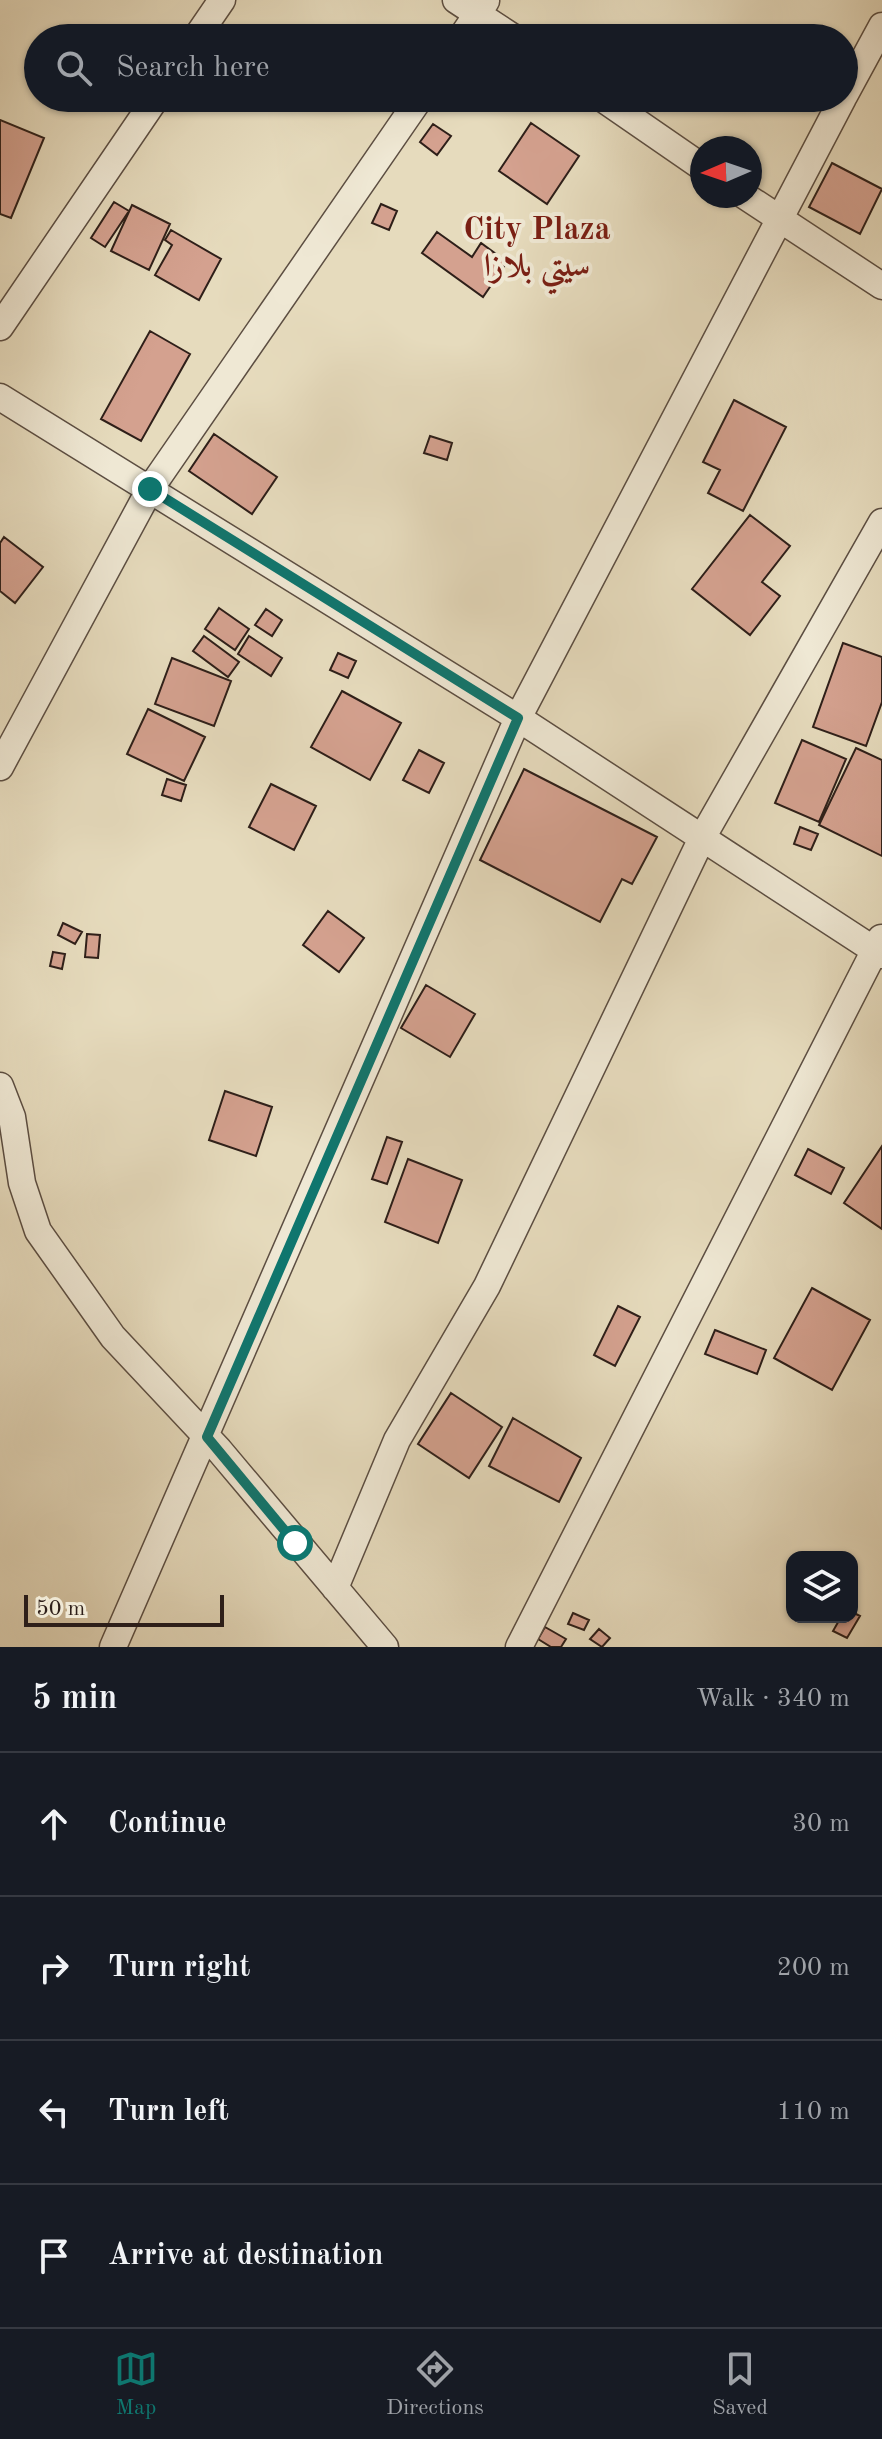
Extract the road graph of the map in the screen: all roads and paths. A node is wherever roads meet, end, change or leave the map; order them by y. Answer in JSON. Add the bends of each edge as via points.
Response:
{"nodes":[{"id":1,"x":222,"y":0,"type":"edge"},
{"id":2,"x":474,"y":5,"type":"edge"},
{"id":3,"x":206,"y":24,"type":"edge"},
{"id":4,"x":467,"y":24,"type":"edge"},
{"id":5,"x":497,"y":24,"type":"edge"},
{"id":6,"x":882,"y":26,"type":"edge"},
{"id":7,"x":858,"y":70,"type":"edge"},
{"id":8,"x":146,"y":112,"type":"edge"},
{"id":9,"x":410,"y":112,"type":"edge"},
{"id":10,"x":622,"y":112,"type":"edge"},
{"id":11,"x":835,"y":112,"type":"edge"},
{"id":12,"x":690,"y":159,"type":"edge"},
{"id":13,"x":762,"y":208,"type":"edge"},
{"id":14,"x":777,"y":218,"type":"junction"},
{"id":15,"x":882,"y":286,"type":"edge"},
{"id":16,"x":0,"y":327,"type":"edge"},
{"id":17,"x":0,"y":397,"type":"edge"},
{"id":18,"x":150,"y":489,"type":"junction"},
{"id":19,"x":882,"y":522,"type":"edge"},
{"id":20,"x":518,"y":718,"type":"junction"},
{"id":21,"x":0,"y":767,"type":"edge"},
{"id":22,"x":702,"y":838,"type":"junction"},
{"id":23,"x":879,"y":947,"type":"edge"},
{"id":24,"x":0,"y":1086,"type":"edge"},
{"id":25,"x":207,"y":1437,"type":"junction"},
{"id":26,"x":335,"y":1588,"type":"junction"},
{"id":27,"x":113,"y":1647,"type":"edge"},
{"id":28,"x":385,"y":1647,"type":"edge"},
{"id":29,"x":519,"y":1647,"type":"edge"}],
"edges":[{"from":1,"to":3,"type":"street"},
{"from":2,"to":4,"type":"street"},
{"from":2,"to":5,"type":"street"},
{"from":6,"to":7,"type":"street"},
{"from":8,"to":16,"type":"street"},
{"from":9,"to":18,"type":"street"},
{"from":10,"to":12,"type":"street"},
{"from":11,"to":14,"type":"street"},
{"from":13,"to":14,"type":"street"},
{"from":14,"to":15,"type":"street"},
{"from":14,"to":20,"type":"street"},
{"from":17,"to":18,"type":"street"},
{"from":18,"to":20,"type":"street"},
{"from":18,"to":21,"type":"street"},
{"from":19,"to":22,"type":"street"},
{"from":20,"to":22,"type":"street"},
{"from":20,"to":25,"type":"street"},
{"from":22,"to":23,"type":"street"},
{"from":22,"to":26,"type":"street","via":[[487,1286],[397,1440]]},
{"from":23,"to":29,"type":"street"},
{"from":24,"to":25,"type":"street","via":[[38,1231],[113,1337]]},
{"from":25,"to":26,"type":"street"},
{"from":25,"to":27,"type":"street"},
{"from":26,"to":28,"type":"street"}]}
